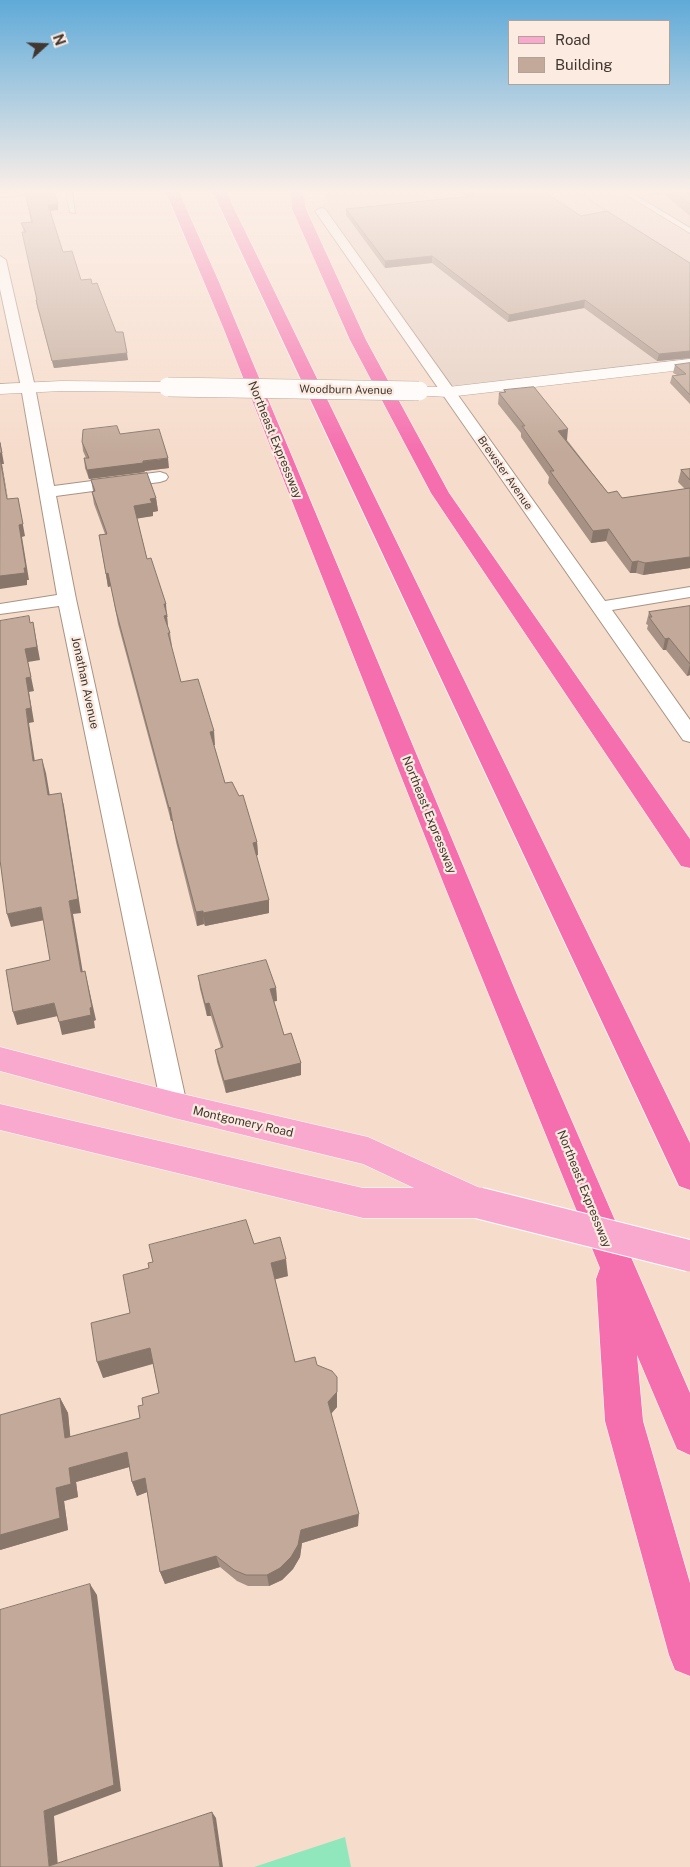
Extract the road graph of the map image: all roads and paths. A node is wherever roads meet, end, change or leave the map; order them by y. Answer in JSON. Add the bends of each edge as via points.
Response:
{"nodes":[{"id":1,"x":3,"y":279,"type":"edge"},
{"id":2,"x":212,"y":279,"type":"edge"},
{"id":3,"x":261,"y":279,"type":"edge"},
{"id":4,"x":331,"y":279,"type":"edge"},
{"id":5,"x":369,"y":279,"type":"edge"},
{"id":6,"x":690,"y":364,"type":"edge"},
{"id":7,"x":28,"y":387,"type":"junction"},
{"id":8,"x":0,"y":389,"type":"edge"},
{"id":9,"x":448,"y":392,"type":"junction"},
{"id":10,"x":160,"y":477,"type":"dead end"},
{"id":11,"x":48,"y":492,"type":"junction"},
{"id":12,"x":690,"y":592,"type":"edge"},
{"id":13,"x":67,"y":599,"type":"junction"},
{"id":14,"x":600,"y":607,"type":"junction"},
{"id":15,"x":0,"y":609,"type":"edge"},
{"id":16,"x":690,"y":735,"type":"edge"},
{"id":17,"x":690,"y":859,"type":"edge"},
{"id":18,"x":0,"y":1059,"type":"edge"},
{"id":19,"x":174,"y":1105,"type":"junction"},
{"id":20,"x":0,"y":1116,"type":"edge"},
{"id":21,"x":690,"y":1176,"type":"edge"},
{"id":22,"x":480,"y":1203,"type":"junction"},
{"id":23,"x":690,"y":1256,"type":"edge"},
{"id":24,"x":612,"y":1258,"type":"junction"},
{"id":25,"x":690,"y":1436,"type":"edge"},
{"id":26,"x":690,"y":1655,"type":"edge"}],
"edges":[{"from":1,"to":7,"type":"street","name":"Jonathan Avenue"},
{"from":2,"to":24,"type":"highway","name":"Northeast Expressway","via":[[304,513]]},
{"from":3,"to":21,"type":"highway"},
{"from":4,"to":17,"type":"highway","via":[[358,340],[440,493]]},
{"from":5,"to":9,"type":"street","name":"Brewster Avenue"},
{"from":6,"to":9,"type":"street","name":"Woodburn Avenue"},
{"from":7,"to":8,"type":"street","name":"Woodburn Avenue"},
{"from":7,"to":9,"type":"street","name":"Woodburn Avenue","bridge":true},
{"from":7,"to":11,"type":"street","name":"Jonathan Avenue"},
{"from":9,"to":14,"type":"street","name":"Brewster Avenue"},
{"from":10,"to":11,"type":"street"},
{"from":11,"to":13,"type":"street","name":"Jonathan Avenue"},
{"from":12,"to":14,"type":"street"},
{"from":13,"to":15,"type":"street"},
{"from":13,"to":19,"type":"street","name":"Jonathan Avenue"},
{"from":14,"to":16,"type":"street","name":"Brewster Avenue"},
{"from":18,"to":19,"type":"main road","name":"Montgomery Road"},
{"from":19,"to":22,"type":"main road","name":"Montgomery Road","via":[[368,1152]]},
{"from":20,"to":22,"type":"main road","name":"Montgomery Road","via":[[363,1203]]},
{"from":22,"to":23,"type":"main road","name":"Montgomery Road","bridge":true},
{"from":24,"to":25,"type":"highway","name":"Northeast Expressway"},
{"from":24,"to":26,"type":"highway","via":[[624,1421]]}]}
